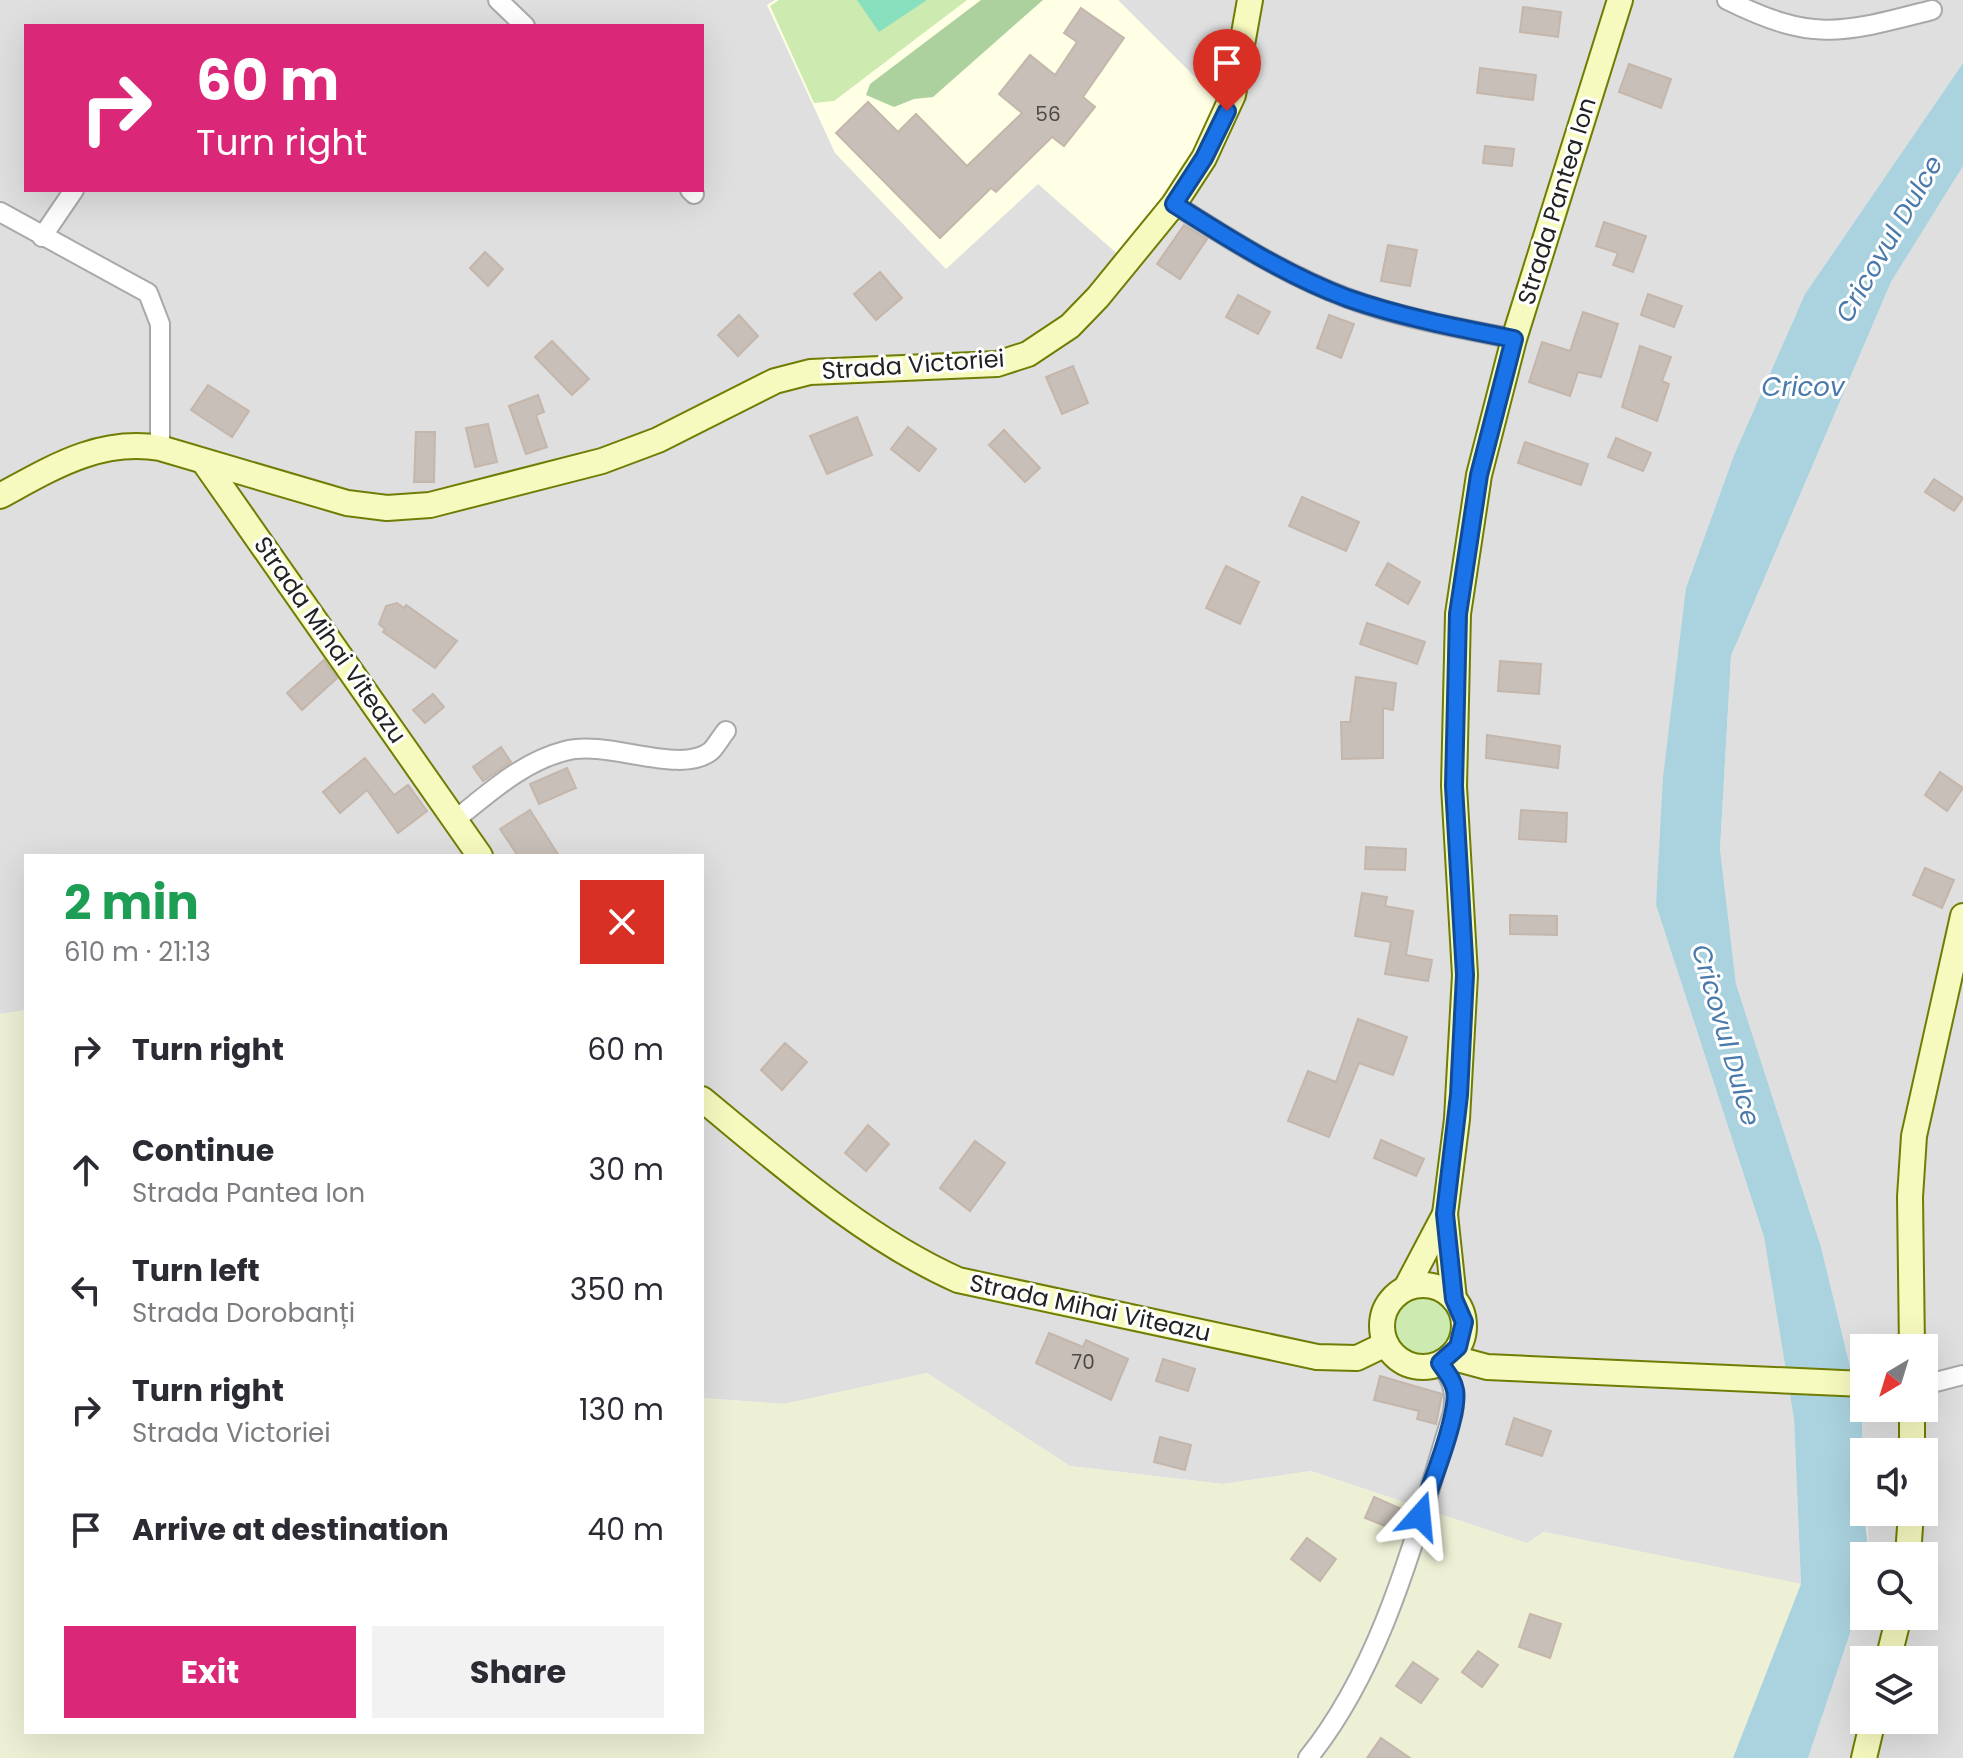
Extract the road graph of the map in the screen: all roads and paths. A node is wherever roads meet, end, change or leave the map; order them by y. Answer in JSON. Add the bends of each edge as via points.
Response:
{"nodes":[{"id":1,"x":498,"y":0,"type":"edge"},
{"id":2,"x":1250,"y":0,"type":"edge"},
{"id":3,"x":1620,"y":0,"type":"edge"},
{"id":4,"x":1727,"y":0,"type":"edge"},
{"id":5,"x":1932,"y":10,"type":"dead end"},
{"id":6,"x":523,"y":24,"type":"edge"},
{"id":7,"x":73,"y":192,"type":"edge"},
{"id":8,"x":1174,"y":204,"type":"junction"},
{"id":9,"x":0,"y":212,"type":"edge"},
{"id":10,"x":42,"y":237,"type":"junction"},
{"id":11,"x":1514,"y":339,"type":"junction"},
{"id":12,"x":160,"y":448,"type":"junction"},
{"id":13,"x":204,"y":462,"type":"junction"},
{"id":14,"x":0,"y":496,"type":"edge"},
{"id":15,"x":726,"y":731,"type":"dead end"},
{"id":16,"x":455,"y":820,"type":"junction"},
{"id":17,"x":479,"y":854,"type":"edge"},
{"id":18,"x":1963,"y":916,"type":"edge"},
{"id":19,"x":704,"y":1101,"type":"edge"},
{"id":20,"x":1445,"y":1214,"type":"junction"},
{"id":21,"x":1406,"y":1288,"type":"junction"},
{"id":22,"x":1454,"y":1299,"type":"junction"},
{"id":23,"x":1912,"y":1334,"type":"edge"},
{"id":24,"x":1386,"y":1344,"type":"junction"},
{"id":25,"x":1445,"y":1360,"type":"junction"},
{"id":26,"x":1963,"y":1375,"type":"edge"},
{"id":27,"x":1938,"y":1381,"type":"edge"},
{"id":28,"x":1850,"y":1383,"type":"edge"},
{"id":29,"x":1870,"y":1734,"type":"edge"},
{"id":30,"x":1308,"y":1758,"type":"edge"},
{"id":31,"x":1864,"y":1758,"type":"edge"}],
"edges":[{"from":1,"to":6,"type":"street"},
{"from":2,"to":8,"type":"street","name":"Strada Victoriei","via":[[1242,57],[1221,126]]},
{"from":3,"to":11,"type":"street","name":"Strada Pantea Ion"},
{"from":4,"to":5,"type":"street","via":[[1755,14],[1817,31]]},
{"from":7,"to":10,"type":"street"},
{"from":8,"to":11,"type":"street","via":[[1300,278],[1348,298]]},
{"from":8,"to":13,"type":"street","name":"Strada Victoriei","via":[[1070,326],[1028,354],[997,364],[810,372],[775,381],[658,440],[602,461],[430,505],[387,508],[347,503]]},
{"from":9,"to":10,"type":"street"},
{"from":10,"to":12,"type":"street","via":[[132,282],[156,306]]},
{"from":11,"to":20,"type":"street","name":"Strada Pantea Ion","via":[[1479,475],[1458,614],[1454,786],[1465,975],[1460,1090]]},
{"from":12,"to":13,"type":"street","name":"Strada Victoriei"},
{"from":12,"to":14,"type":"street","name":"Strada Victoriei","via":[[105,447]]},
{"from":13,"to":16,"type":"street","name":"Strada Mihai Viteazu"},
{"from":15,"to":16,"type":"street","via":[[710,752],[690,761],[604,747],[567,750],[533,761]]},
{"from":16,"to":17,"type":"street","name":"Strada Mihai Viteazu"},
{"from":18,"to":23,"type":"street","via":[[1914,1136]]},
{"from":19,"to":24,"type":"street","name":"Strada Mihai Viteazu","via":[[857,1221],[958,1280],[1338,1360],[1357,1358]]},
{"from":20,"to":21,"type":"street","name":"Strada Pantea Ion"},
{"from":20,"to":22,"type":"street","name":"Strada Pantea Ion"},
{"from":21,"to":22,"type":"street","via":[[1432,1286]]},
{"from":21,"to":24,"type":"street","via":[[1395,1295],[1382,1318]]},
{"from":22,"to":25,"type":"street","via":[[1464,1322],[1458,1347]]},
{"from":24,"to":25,"type":"street","via":[[1403,1362],[1415,1366]]},
{"from":25,"to":28,"type":"street","via":[[1487,1367]]},
{"from":25,"to":30,"type":"street","via":[[1456,1393],[1453,1413],[1412,1541],[1353,1688]]},
{"from":26,"to":27,"type":"street"},
{"from":29,"to":31,"type":"street"}]}
